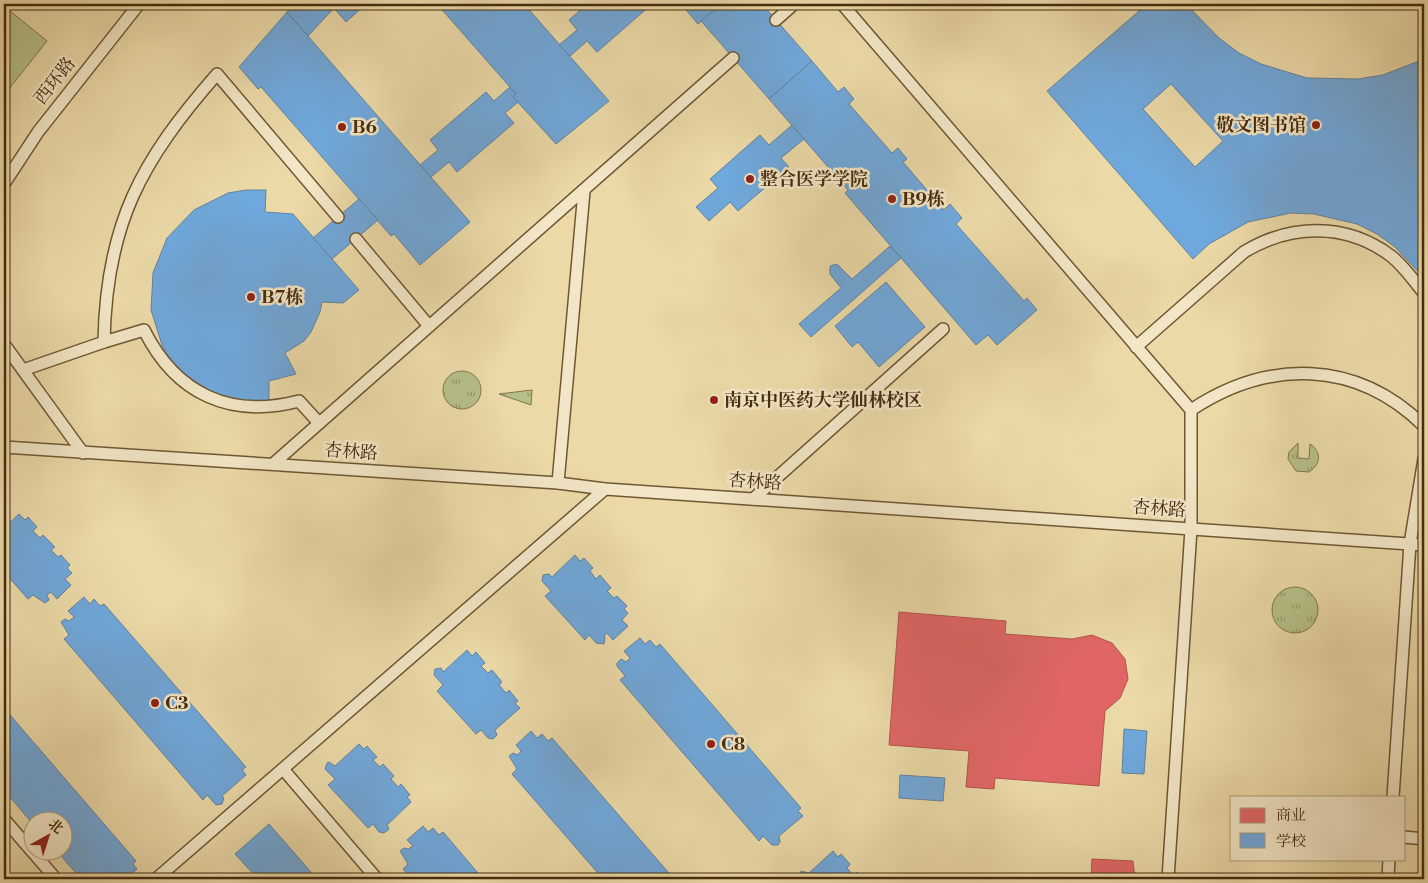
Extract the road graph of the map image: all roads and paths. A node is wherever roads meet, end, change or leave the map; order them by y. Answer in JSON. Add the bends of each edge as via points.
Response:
{"nodes":[{"id":1,"x":139,"y":4,"type":"edge"},
{"id":2,"x":794,"y":4,"type":"edge"},
{"id":3,"x":842,"y":4,"type":"edge"},
{"id":4,"x":776,"y":20,"type":"dead end"},
{"id":5,"x":733,"y":58,"type":"dead end"},
{"id":6,"x":4,"y":184,"type":"edge"},
{"id":7,"x":584,"y":191,"type":"junction"},
{"id":8,"x":338,"y":217,"type":"dead end"},
{"id":9,"x":356,"y":239,"type":"dead end"},
{"id":10,"x":1424,"y":293,"type":"edge"},
{"id":11,"x":429,"y":326,"type":"junction"},
{"id":12,"x":943,"y":329,"type":"dead end"},
{"id":13,"x":104,"y":342,"type":"junction"},
{"id":14,"x":4,"y":344,"type":"edge"},
{"id":15,"x":1136,"y":346,"type":"junction"},
{"id":16,"x":23,"y":370,"type":"junction"},
{"id":17,"x":1191,"y":410,"type":"junction"},
{"id":18,"x":319,"y":423,"type":"junction"},
{"id":19,"x":1424,"y":426,"type":"edge"},
{"id":20,"x":4,"y":447,"type":"edge"},
{"id":21,"x":83,"y":453,"type":"junction"},
{"id":22,"x":1424,"y":459,"type":"edge"},
{"id":23,"x":273,"y":464,"type":"junction"},
{"id":24,"x":558,"y":484,"type":"junction"},
{"id":25,"x":605,"y":489,"type":"junction"},
{"id":26,"x":753,"y":499,"type":"junction"},
{"id":27,"x":1191,"y":529,"type":"junction"},
{"id":28,"x":1410,"y":544,"type":"junction"},
{"id":29,"x":1424,"y":545,"type":"edge"},
{"id":30,"x":283,"y":769,"type":"junction"},
{"id":31,"x":1393,"y":796,"type":"edge"},
{"id":32,"x":4,"y":819,"type":"edge"},
{"id":33,"x":1406,"y":837,"type":"edge"},
{"id":34,"x":1424,"y":839,"type":"edge"},
{"id":35,"x":1389,"y":860,"type":"edge"},
{"id":36,"x":56,"y":879,"type":"edge"},
{"id":37,"x":156,"y":879,"type":"edge"},
{"id":38,"x":377,"y":879,"type":"edge"},
{"id":39,"x":1168,"y":879,"type":"edge"},
{"id":40,"x":1388,"y":879,"type":"edge"}],
"edges":[{"from":1,"to":6,"type":"lane","name":"西环路","via":[[38,132]]},
{"from":2,"to":4,"type":"lane"},
{"from":3,"to":15,"type":"lane"},
{"from":5,"to":7,"type":"lane"},
{"from":7,"to":11,"type":"lane"},
{"from":7,"to":24,"type":"lane"},
{"from":8,"to":13,"type":"lane","via":[[217,74],[156,151],[128,205],[109,273],[104,307]]},
{"from":9,"to":11,"type":"lane"},
{"from":10,"to":15,"type":"lane","via":[[1405,270],[1375,246],[1338,232],[1299,230],[1261,242],[1244,252]]},
{"from":11,"to":18,"type":"lane"},
{"from":12,"to":26,"type":"lane"},
{"from":13,"to":16,"type":"lane"},
{"from":13,"to":18,"type":"lane","via":[[144,330],[175,375],[205,396],[252,408],[299,401]]},
{"from":14,"to":16,"type":"lane"},
{"from":15,"to":17,"type":"lane"},
{"from":16,"to":21,"type":"lane"},
{"from":17,"to":19,"type":"lane","via":[[1212,396],[1244,383],[1285,374],[1311,374],[1355,382],[1376,391]]},
{"from":17,"to":27,"type":"lane"},
{"from":18,"to":23,"type":"lane"},
{"from":20,"to":21,"type":"lane","name":"杏林路"},
{"from":21,"to":23,"type":"lane","name":"杏林路"},
{"from":22,"to":28,"type":"lane"},
{"from":23,"to":24,"type":"lane","name":"杏林路"},
{"from":24,"to":25,"type":"lane","name":"杏林路"},
{"from":25,"to":26,"type":"lane","name":"杏林路"},
{"from":25,"to":30,"type":"lane"},
{"from":26,"to":27,"type":"lane","name":"杏林路"},
{"from":27,"to":28,"type":"lane","name":"杏林路"},
{"from":27,"to":39,"type":"lane"},
{"from":28,"to":29,"type":"lane","name":"杏林路"},
{"from":28,"to":31,"type":"lane"},
{"from":30,"to":37,"type":"lane"},
{"from":30,"to":38,"type":"lane"},
{"from":32,"to":36,"type":"lane"},
{"from":33,"to":34,"type":"lane"},
{"from":35,"to":40,"type":"lane"}]}
